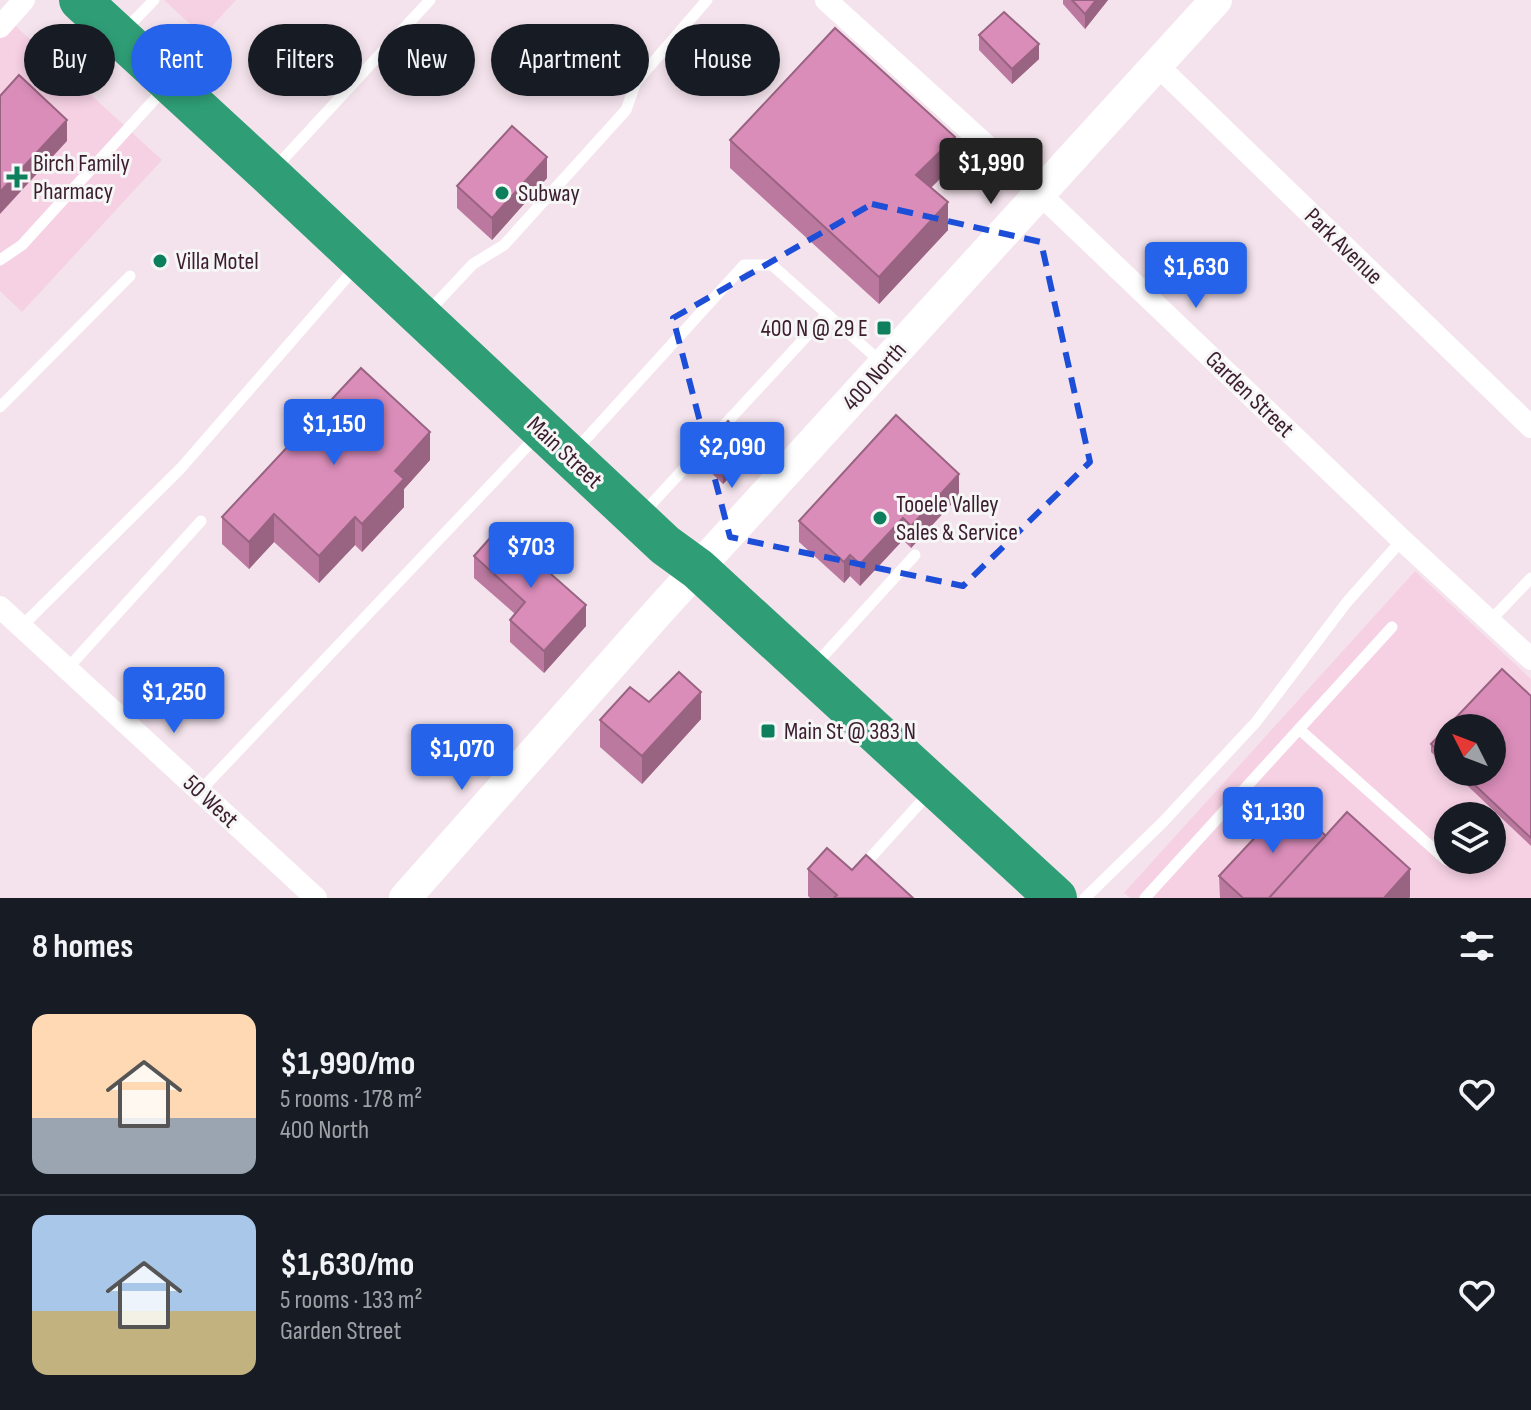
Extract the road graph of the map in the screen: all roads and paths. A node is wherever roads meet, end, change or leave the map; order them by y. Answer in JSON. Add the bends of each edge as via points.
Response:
{"nodes":[{"id":1,"x":24,"y":0,"type":"edge"},
{"id":2,"x":80,"y":0,"type":"edge"},
{"id":3,"x":154,"y":0,"type":"edge"},
{"id":4,"x":430,"y":0,"type":"edge"},
{"id":5,"x":707,"y":0,"type":"edge"},
{"id":6,"x":826,"y":0,"type":"edge"},
{"id":7,"x":1216,"y":0,"type":"edge"},
{"id":8,"x":0,"y":27,"type":"edge"},
{"id":9,"x":119,"y":36,"type":"junction"},
{"id":10,"x":131,"y":47,"type":"edge"},
{"id":11,"x":1157,"y":65,"type":"junction"},
{"id":12,"x":158,"y":96,"type":"edge"},
{"id":13,"x":184,"y":96,"type":"edge"},
{"id":14,"x":269,"y":174,"type":"junction"},
{"id":15,"x":1040,"y":194,"type":"junction"},
{"id":16,"x":0,"y":260,"type":"edge"},
{"id":17,"x":362,"y":261,"type":"junction"},
{"id":18,"x":130,"y":276,"type":"dead end"},
{"id":19,"x":827,"y":314,"type":"junction"},
{"id":20,"x":423,"y":318,"type":"junction"},
{"id":21,"x":884,"y":365,"type":"junction"},
{"id":22,"x":0,"y":407,"type":"edge"},
{"id":23,"x":1531,"y":427,"type":"edge"},
{"id":24,"x":556,"y":443,"type":"junction"},
{"id":25,"x":637,"y":519,"type":"junction"},
{"id":26,"x":201,"y":521,"type":"dead end"},
{"id":27,"x":1402,"y":540,"type":"junction"},
{"id":28,"x":915,"y":555,"type":"dead end"},
{"id":29,"x":698,"y":569,"type":"junction"},
{"id":30,"x":1531,"y":578,"type":"edge"},
{"id":31,"x":0,"y":607,"type":"edge"},
{"id":32,"x":1490,"y":621,"type":"junction"},
{"id":33,"x":22,"y":626,"type":"junction"},
{"id":34,"x":1392,"y":627,"type":"dead end"},
{"id":35,"x":1531,"y":659,"type":"edge"},
{"id":36,"x":67,"y":669,"type":"junction"},
{"id":37,"x":810,"y":671,"type":"junction"},
{"id":38,"x":1299,"y":729,"type":"junction"},
{"id":39,"x":935,"y":786,"type":"junction"},
{"id":40,"x":200,"y":791,"type":"junction"},
{"id":41,"x":1434,"y":849,"type":"edge"},
{"id":42,"x":852,"y":878,"type":"edge"},
{"id":43,"x":316,"y":898,"type":"edge"},
{"id":44,"x":405,"y":898,"type":"edge"},
{"id":45,"x":1056,"y":898,"type":"edge"},
{"id":46,"x":1085,"y":898,"type":"edge"},
{"id":47,"x":1145,"y":898,"type":"edge"}],
"edges":[{"from":1,"to":8,"type":"street"},
{"from":2,"to":9,"type":"highway","name":"Main Street"},
{"from":3,"to":9,"type":"lane"},
{"from":4,"to":14,"type":"lane"},
{"from":5,"to":20,"type":"lane","via":[[636,82],[626,110],[504,245],[473,264]]},
{"from":6,"to":15,"type":"street","name":"Garden Street"},
{"from":7,"to":11,"type":"street","name":"400 North"},
{"from":9,"to":10,"type":"highway","name":"Main Street"},
{"from":11,"to":15,"type":"street","name":"400 North"},
{"from":11,"to":23,"type":"street","name":"Park Avenue"},
{"from":12,"to":16,"type":"lane","via":[[22,245]]},
{"from":13,"to":14,"type":"highway","name":"Main Street"},
{"from":14,"to":17,"type":"highway","name":"Main Street"},
{"from":15,"to":21,"type":"street","name":"400 North"},
{"from":15,"to":27,"type":"street","name":"Garden Street"},
{"from":17,"to":20,"type":"highway","name":"Main Street"},
{"from":17,"to":33,"type":"lane","via":[[181,468]]},
{"from":18,"to":22,"type":"lane"},
{"from":19,"to":21,"type":"lane"},
{"from":19,"to":24,"type":"lane","via":[[772,265],[744,265]]},
{"from":19,"to":25,"type":"lane"},
{"from":20,"to":24,"type":"highway","name":"Main Street"},
{"from":21,"to":29,"type":"street","name":"400 North"},
{"from":24,"to":25,"type":"highway","name":"Main Street"},
{"from":24,"to":40,"type":"lane"},
{"from":25,"to":29,"type":"highway","name":"Main Street"},
{"from":26,"to":36,"type":"lane"},
{"from":27,"to":32,"type":"street","name":"Garden Street"},
{"from":27,"to":46,"type":"lane","via":[[1338,613],[1256,722]]},
{"from":28,"to":37,"type":"lane"},
{"from":29,"to":37,"type":"highway","name":"Main Street"},
{"from":29,"to":44,"type":"street","name":"400 North"},
{"from":30,"to":32,"type":"lane"},
{"from":31,"to":33,"type":"street","name":"50 West"},
{"from":32,"to":35,"type":"street","name":"Garden Street"},
{"from":33,"to":36,"type":"street","name":"50 West"},
{"from":34,"to":38,"type":"lane"},
{"from":36,"to":40,"type":"street","name":"50 West"},
{"from":37,"to":39,"type":"highway","name":"Main Street"},
{"from":38,"to":41,"type":"lane"},
{"from":38,"to":47,"type":"lane"},
{"from":39,"to":42,"type":"lane"},
{"from":39,"to":45,"type":"highway","name":"Main Street"},
{"from":40,"to":43,"type":"street","name":"50 West"}]}
